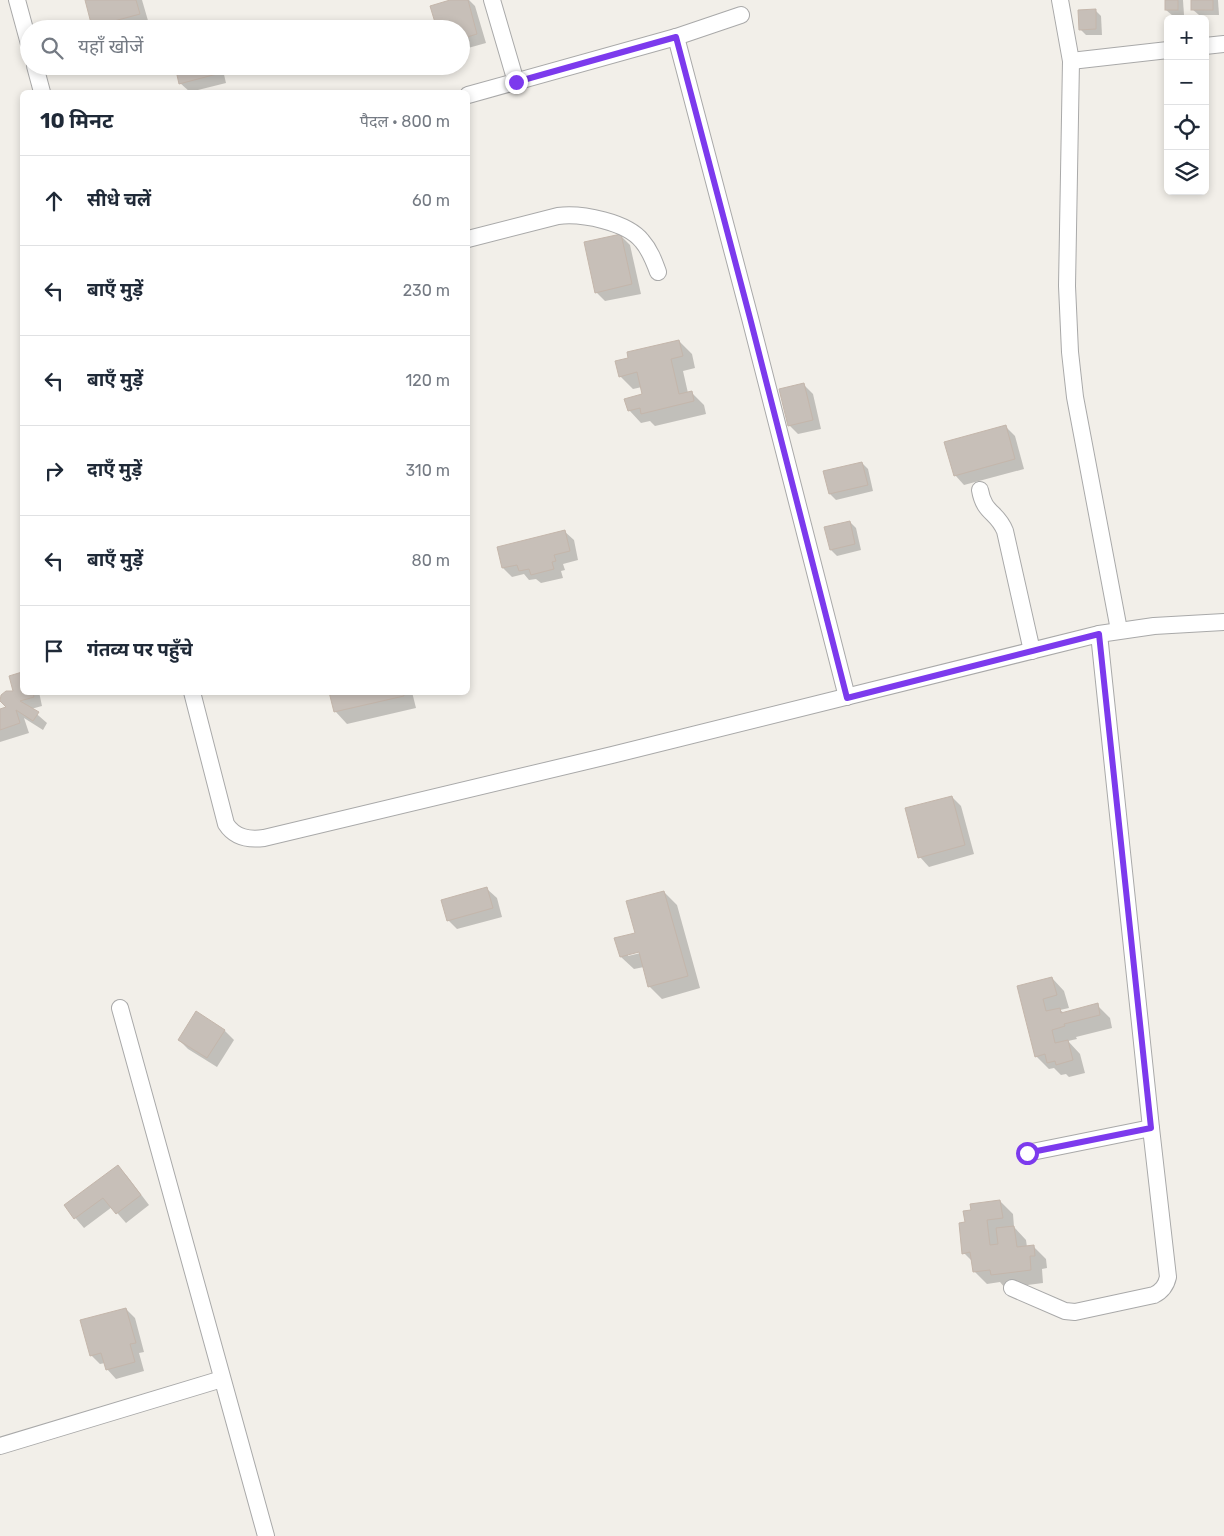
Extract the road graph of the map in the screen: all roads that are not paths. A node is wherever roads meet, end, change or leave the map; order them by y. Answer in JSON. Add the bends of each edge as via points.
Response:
{"nodes":[{"id":1,"x":17,"y":0,"type":"edge"},
{"id":2,"x":492,"y":0,"type":"edge"},
{"id":3,"x":1060,"y":0,"type":"edge"},
{"id":4,"x":740,"y":15,"type":"dead end"},
{"id":5,"x":22,"y":20,"type":"edge"},
{"id":6,"x":676,"y":37,"type":"junction"},
{"id":7,"x":1224,"y":44,"type":"edge"},
{"id":8,"x":1209,"y":46,"type":"edge"},
{"id":9,"x":1164,"y":50,"type":"edge"},
{"id":10,"x":1071,"y":61,"type":"junction"},
{"id":11,"x":37,"y":75,"type":"edge"},
{"id":12,"x":516,"y":82,"type":"junction"},
{"id":13,"x":41,"y":90,"type":"edge"},
{"id":14,"x":470,"y":94,"type":"edge"},
{"id":15,"x":470,"y":238,"type":"edge"},
{"id":16,"x":658,"y":272,"type":"dead end"},
{"id":17,"x":980,"y":490,"type":"dead end"},
{"id":18,"x":1224,"y":622,"type":"edge"},
{"id":19,"x":1119,"y":630,"type":"junction"},
{"id":20,"x":1099,"y":634,"type":"junction"},
{"id":21,"x":1032,"y":651,"type":"junction"},
{"id":22,"x":193,"y":695,"type":"edge"},
{"id":23,"x":847,"y":698,"type":"junction"},
{"id":24,"x":120,"y":1008,"type":"dead end"},
{"id":25,"x":1151,"y":1128,"type":"junction"},
{"id":26,"x":1027,"y":1153,"type":"dead end"},
{"id":27,"x":1012,"y":1288,"type":"dead end"},
{"id":28,"x":222,"y":1379,"type":"junction"},
{"id":29,"x":0,"y":1446,"type":"edge"},
{"id":30,"x":266,"y":1536,"type":"edge"}],
"edges":[{"from":1,"to":5,"type":"street"},
{"from":2,"to":12,"type":"street"},
{"from":3,"to":10,"type":"street"},
{"from":4,"to":6,"type":"street"},
{"from":6,"to":12,"type":"street"},
{"from":6,"to":23,"type":"street"},
{"from":7,"to":8,"type":"street"},
{"from":9,"to":10,"type":"street"},
{"from":10,"to":19,"type":"street","via":[[1067,286],[1070,352],[1075,397]]},
{"from":11,"to":13,"type":"street"},
{"from":12,"to":14,"type":"street"},
{"from":15,"to":16,"type":"street","via":[[558,216],[592,217],[635,234],[647,248]]},
{"from":17,"to":21,"type":"street","via":[[984,505],[1005,531]]},
{"from":18,"to":19,"type":"street"},
{"from":19,"to":20,"type":"street"},
{"from":20,"to":21,"type":"street"},
{"from":20,"to":25,"type":"street"},
{"from":21,"to":23,"type":"street"},
{"from":22,"to":23,"type":"street","via":[[226,824],[235,834],[253,839]]},
{"from":24,"to":28,"type":"street"},
{"from":25,"to":26,"type":"street"},
{"from":25,"to":27,"type":"street","via":[[1168,1277],[1162,1290],[1154,1295],[1076,1312],[1065,1311]]},
{"from":28,"to":29,"type":"street"},
{"from":28,"to":30,"type":"street"}]}
